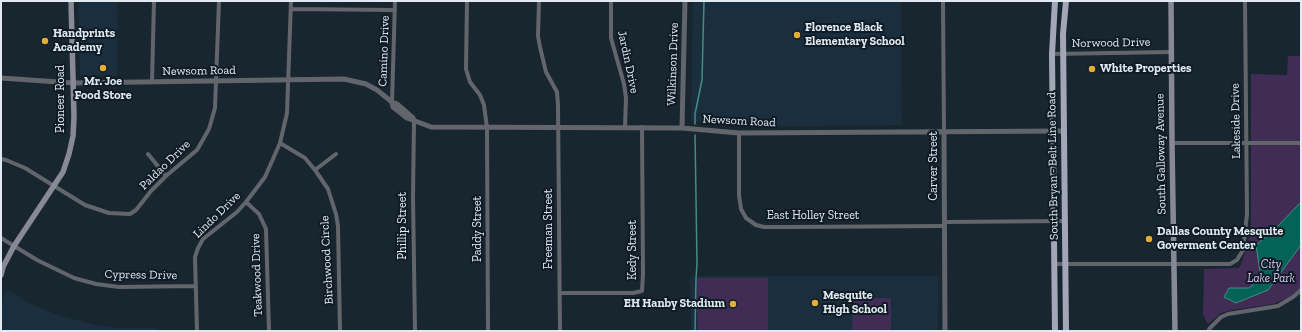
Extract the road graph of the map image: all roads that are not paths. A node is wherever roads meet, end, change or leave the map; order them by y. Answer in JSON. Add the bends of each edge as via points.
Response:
{"nodes":[{"id":1,"x":71,"y":1,"type":"edge"},
{"id":2,"x":154,"y":1,"type":"edge"},
{"id":3,"x":219,"y":1,"type":"edge"},
{"id":4,"x":291,"y":1,"type":"edge"},
{"id":5,"x":395,"y":1,"type":"edge"},
{"id":6,"x":467,"y":1,"type":"edge"},
{"id":7,"x":539,"y":1,"type":"edge"},
{"id":8,"x":611,"y":1,"type":"edge"},
{"id":9,"x":685,"y":1,"type":"edge"},
{"id":10,"x":943,"y":1,"type":"edge"},
{"id":11,"x":1055,"y":1,"type":"edge"},
{"id":12,"x":1066,"y":1,"type":"edge"},
{"id":13,"x":1171,"y":1,"type":"edge"},
{"id":14,"x":1245,"y":1,"type":"edge"},
{"id":15,"x":291,"y":9,"type":"junction"},
{"id":16,"x":395,"y":10,"type":"junction"},
{"id":17,"x":1171,"y":52,"type":"junction"},
{"id":18,"x":1052,"y":54,"type":"junction"},
{"id":19,"x":1063,"y":54,"type":"junction"},
{"id":20,"x":1,"y":78,"type":"edge"},
{"id":21,"x":288,"y":80,"type":"junction"},
{"id":22,"x":216,"y":81,"type":"junction"},
{"id":23,"x":152,"y":82,"type":"junction"},
{"id":24,"x":73,"y":83,"type":"junction"},
{"id":25,"x":392,"y":102,"type":"junction"},
{"id":26,"x":414,"y":120,"type":"junction"},
{"id":27,"x":559,"y":127,"type":"junction"},
{"id":28,"x":625,"y":127,"type":"junction"},
{"id":29,"x":642,"y":127,"type":"junction"},
{"id":30,"x":487,"y":128,"type":"junction"},
{"id":31,"x":682,"y":128,"type":"junction"},
{"id":32,"x":1052,"y":131,"type":"junction"},
{"id":33,"x":1064,"y":132,"type":"junction"},
{"id":34,"x":739,"y":133,"type":"junction"},
{"id":35,"x":944,"y":133,"type":"junction"},
{"id":36,"x":280,"y":143,"type":"junction"},
{"id":37,"x":1172,"y":143,"type":"junction"},
{"id":38,"x":1246,"y":143,"type":"junction"},
{"id":39,"x":1301,"y":143,"type":"edge"},
{"id":40,"x":148,"y":154,"type":"dead end"},
{"id":41,"x":336,"y":154,"type":"dead end"},
{"id":42,"x":1,"y":159,"type":"edge"},
{"id":43,"x":315,"y":170,"type":"junction"},
{"id":44,"x":166,"y":176,"type":"junction"},
{"id":45,"x":1053,"y":182,"type":"junction"},
{"id":46,"x":1064,"y":182,"type":"junction"},
{"id":47,"x":54,"y":186,"type":"junction"},
{"id":48,"x":246,"y":202,"type":"junction"},
{"id":49,"x":1054,"y":221,"type":"junction"},
{"id":50,"x":1065,"y":221,"type":"junction"},
{"id":51,"x":944,"y":224,"type":"junction"},
{"id":52,"x":1,"y":238,"type":"edge"},
{"id":53,"x":14,"y":246,"type":"junction"},
{"id":54,"x":1054,"y":264,"type":"junction"},
{"id":55,"x":1065,"y":264,"type":"junction"},
{"id":56,"x":1174,"y":265,"type":"junction"},
{"id":57,"x":1,"y":275,"type":"edge"},
{"id":58,"x":196,"y":286,"type":"junction"},
{"id":59,"x":1301,"y":290,"type":"edge"},
{"id":60,"x":560,"y":293,"type":"junction"},
{"id":61,"x":1054,"y":319,"type":"junction"},
{"id":62,"x":1066,"y":319,"type":"junction"},
{"id":63,"x":197,"y":331,"type":"edge"},
{"id":64,"x":268,"y":331,"type":"edge"},
{"id":65,"x":340,"y":331,"type":"edge"},
{"id":66,"x":415,"y":331,"type":"edge"},
{"id":67,"x":488,"y":331,"type":"edge"},
{"id":68,"x":560,"y":331,"type":"edge"},
{"id":69,"x":945,"y":331,"type":"edge"},
{"id":70,"x":1055,"y":331,"type":"edge"},
{"id":71,"x":1066,"y":331,"type":"edge"},
{"id":72,"x":1175,"y":331,"type":"edge"},
{"id":73,"x":1208,"y":331,"type":"edge"}],
"edges":[{"from":1,"to":24,"type":"main road","name":"Pioneer Road"},
{"from":2,"to":23,"type":"street"},
{"from":3,"to":22,"type":"street","name":"Paldao Drive"},
{"from":4,"to":15,"type":"street","name":"Lindo Drive"},
{"from":5,"to":16,"type":"street","name":"Camino Drive"},
{"from":6,"to":30,"type":"street","name":"Paddy Street","via":[[466,69],[470,82],[484,105]]},
{"from":7,"to":27,"type":"street","name":"Freeman Street","via":[[538,36],[546,72],[557,92]]},
{"from":8,"to":28,"type":"street","name":"Jardin Drive","via":[[611,38],[626,98]]},
{"from":9,"to":31,"type":"street","name":"Wilkinson Drive"},
{"from":10,"to":35,"type":"street","name":"Carver Street"},
{"from":11,"to":18,"type":"main road","name":"South Bryan - Belt Line Road"},
{"from":12,"to":19,"type":"main road","name":"South Bryan - Belt Line Road"},
{"from":13,"to":17,"type":"main road","name":"South Galloway Avenue"},
{"from":14,"to":38,"type":"street","name":"Lakeside Drive"},
{"from":15,"to":16,"type":"street"},
{"from":15,"to":21,"type":"street","name":"Lindo Drive"},
{"from":16,"to":25,"type":"street","name":"Camino Drive"},
{"from":17,"to":19,"type":"street","name":"Norwood Drive"},
{"from":17,"to":37,"type":"main road","name":"South Galloway Avenue"},
{"from":18,"to":19,"type":"street","name":"Norwood Drive"},
{"from":18,"to":32,"type":"main road","name":"South Bryan - Belt Line Road"},
{"from":19,"to":33,"type":"main road","name":"South Bryan - Belt Line Road"},
{"from":20,"to":24,"type":"street","name":"Newsom Road"},
{"from":21,"to":22,"type":"street","name":"Newsom Road"},
{"from":21,"to":25,"type":"street","name":"Newsom Road","via":[[344,79],[366,84]]},
{"from":21,"to":36,"type":"street","name":"Lindo Drive","via":[[287,113]]},
{"from":22,"to":23,"type":"street","name":"Newsom Road"},
{"from":22,"to":44,"type":"street","name":"Paldao Drive","via":[[215,108],[209,129],[197,150]]},
{"from":23,"to":24,"type":"street","name":"Newsom Road"},
{"from":24,"to":47,"type":"main road","name":"Pioneer Road","via":[[73,136],[63,172]]},
{"from":25,"to":26,"type":"street","name":"Newsom Road","via":[[393,107]]},
{"from":26,"to":30,"type":"street","name":"Newsom Road","via":[[431,127]]},
{"from":26,"to":66,"type":"street","name":"Phillip Street"},
{"from":27,"to":28,"type":"street","name":"Newsom Road"},
{"from":27,"to":30,"type":"street","name":"Newsom Road"},
{"from":27,"to":60,"type":"street","name":"Freeman Street"},
{"from":28,"to":29,"type":"street","name":"Newsom Road"},
{"from":29,"to":31,"type":"street","name":"Newsom Road"},
{"from":29,"to":60,"type":"street","name":"Kedy Street","via":[[642,291]]},
{"from":30,"to":67,"type":"street","name":"Paddy Street"},
{"from":31,"to":34,"type":"street","name":"Newsom Road"},
{"from":32,"to":33,"type":"street","name":"Newsom Road"},
{"from":32,"to":35,"type":"street","name":"Newsom Road"},
{"from":32,"to":45,"type":"main road","name":"South Bryan - Belt Line Road"},
{"from":33,"to":46,"type":"main road","name":"South Bryan - Belt Line Road"},
{"from":34,"to":35,"type":"street","name":"Newsom Road"},
{"from":34,"to":51,"type":"street","name":"East Holley Street","via":[[741,209],[746,218],[756,225],[790,227]]},
{"from":35,"to":51,"type":"street","name":"Carver Street"},
{"from":36,"to":43,"type":"street","name":"Birchwood Circle","via":[[305,158]]},
{"from":36,"to":48,"type":"street","name":"Lindo Drive","via":[[265,177]]},
{"from":37,"to":38,"type":"street"},
{"from":37,"to":56,"type":"main road","name":"South Galloway Avenue"},
{"from":38,"to":39,"type":"street"},
{"from":38,"to":56,"type":"street","name":"Lakeside Drive","via":[[1247,214],[1240,256],[1234,263]]},
{"from":40,"to":44,"type":"street"},
{"from":41,"to":43,"type":"street"},
{"from":42,"to":47,"type":"street","name":"Paldao Drive","via":[[25,168]]},
{"from":43,"to":65,"type":"street","name":"Birchwood Circle","via":[[328,189],[338,226]]},
{"from":44,"to":47,"type":"street","name":"Paldao Drive","via":[[130,214],[85,206]]},
{"from":45,"to":46,"type":"main road"},
{"from":45,"to":49,"type":"main road","name":"South Bryan - Belt Line Road"},
{"from":46,"to":50,"type":"main road","name":"South Bryan - Belt Line Road"},
{"from":47,"to":53,"type":"main road","name":"Pioneer Road"},
{"from":48,"to":58,"type":"street","name":"Lindo Drive","via":[[203,239],[195,257]]},
{"from":48,"to":64,"type":"street","name":"Teakwood Drive","via":[[260,214],[266,229]]},
{"from":49,"to":50,"type":"street","name":"East Holley Street"},
{"from":49,"to":51,"type":"street","name":"East Holley Street"},
{"from":49,"to":54,"type":"main road","name":"South Bryan - Belt Line Road"},
{"from":50,"to":55,"type":"main road","name":"South Bryan - Belt Line Road"},
{"from":51,"to":69,"type":"street","name":"Carver Street"},
{"from":52,"to":53,"type":"street","name":"Cypress Drive"},
{"from":53,"to":57,"type":"main road","name":"Pioneer Road"},
{"from":53,"to":58,"type":"street","name":"Cypress Drive","via":[[74,278],[96,284],[119,287]]},
{"from":54,"to":55,"type":"street"},
{"from":54,"to":61,"type":"main road","name":"South Bryan - Belt Line Road"},
{"from":55,"to":56,"type":"street"},
{"from":55,"to":62,"type":"main road","name":"South Bryan - Belt Line Road"},
{"from":56,"to":72,"type":"main road","name":"South Galloway Avenue"},
{"from":58,"to":63,"type":"street","name":"Lindo Drive"},
{"from":59,"to":73,"type":"street","via":[[1278,306],[1221,317]]},
{"from":60,"to":68,"type":"street","name":"Freeman Street"},
{"from":61,"to":62,"type":"main road"},
{"from":61,"to":70,"type":"main road","name":"South Bryan - Belt Line Road"},
{"from":62,"to":71,"type":"main road","name":"South Bryan - Belt Line Road"}]}
